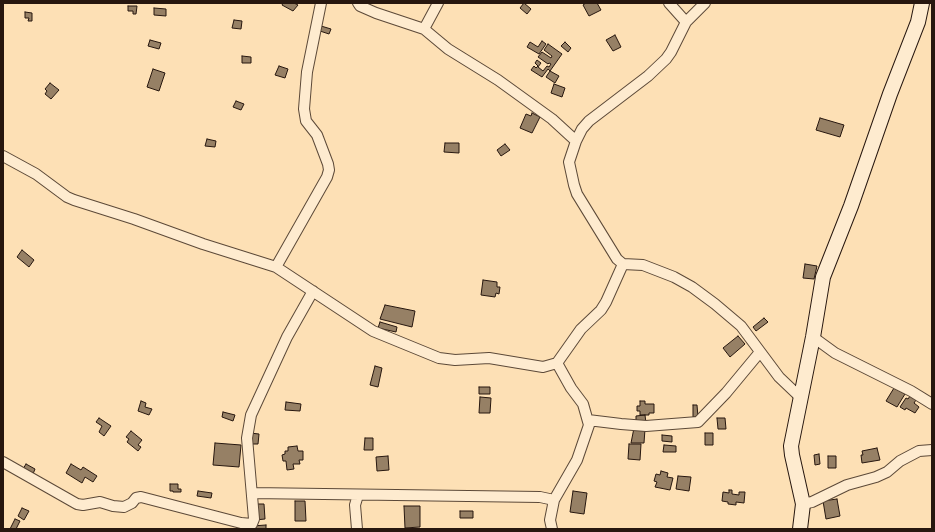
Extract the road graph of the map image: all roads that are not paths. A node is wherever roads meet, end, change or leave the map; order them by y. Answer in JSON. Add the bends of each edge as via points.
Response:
{"nodes":[{"id":1,"x":320,"y":3,"type":"edge"},
{"id":2,"x":358,"y":3,"type":"edge"},
{"id":3,"x":438,"y":3,"type":"edge"},
{"id":4,"x":669,"y":3,"type":"edge"},
{"id":5,"x":705,"y":3,"type":"edge"},
{"id":6,"x":922,"y":3,"type":"edge"},
{"id":7,"x":686,"y":22,"type":"junction"},
{"id":8,"x":424,"y":29,"type":"junction"},
{"id":9,"x":576,"y":141,"type":"junction"},
{"id":10,"x":3,"y":156,"type":"edge"},
{"id":11,"x":623,"y":264,"type":"junction"},
{"id":12,"x":276,"y":266,"type":"junction"},
{"id":13,"x":313,"y":291,"type":"junction"},
{"id":14,"x":813,"y":337,"type":"junction"},
{"id":15,"x":760,"y":352,"type":"junction"},
{"id":16,"x":557,"y":363,"type":"junction"},
{"id":17,"x":800,"y":397,"type":"junction"},
{"id":18,"x":932,"y":404,"type":"edge"},
{"id":19,"x":588,"y":420,"type":"junction"},
{"id":20,"x":932,"y":450,"type":"edge"},
{"id":21,"x":3,"y":462,"type":"edge"},
{"id":22,"x":252,"y":494,"type":"junction"},
{"id":23,"x":358,"y":495,"type":"junction"},
{"id":24,"x":554,"y":500,"type":"junction"},
{"id":25,"x":803,"y":504,"type":"junction"},
{"id":26,"x":357,"y":529,"type":"edge"},
{"id":27,"x":552,"y":529,"type":"edge"},
{"id":28,"x":800,"y":529,"type":"edge"}],
"edges":[{"from":1,"to":12,"type":"street","via":[[307,72],[304,109],[306,122],[317,135],[329,170]]},
{"from":2,"to":8,"type":"street","via":[[376,13]]},
{"from":3,"to":8,"type":"street"},
{"from":4,"to":7,"type":"street"},
{"from":5,"to":7,"type":"street"},
{"from":6,"to":14,"type":"main road","via":[[918,22],[823,277]]},
{"from":7,"to":9,"type":"street","via":[[666,58],[648,76],[589,121],[582,128]]},
{"from":8,"to":9,"type":"street","via":[[448,49],[498,80]]},
{"from":9,"to":11,"type":"street","via":[[569,162],[577,194],[614,256]]},
{"from":10,"to":12,"type":"street","via":[[36,174],[74,200]]},
{"from":11,"to":15,"type":"street","via":[[643,264],[652,267],[692,287],[735,320]]},
{"from":11,"to":16,"type":"street","via":[[601,310],[581,329]]},
{"from":12,"to":13,"type":"street"},
{"from":13,"to":16,"type":"street","via":[[373,331],[439,358],[489,358],[543,367]]},
{"from":13,"to":22,"type":"street","via":[[287,337],[251,415],[247,438]]},
{"from":14,"to":17,"type":"main road"},
{"from":14,"to":18,"type":"street","via":[[835,353]]},
{"from":15,"to":17,"type":"street","via":[[779,377]]},
{"from":15,"to":19,"type":"street","via":[[698,422],[646,426]]},
{"from":16,"to":19,"type":"street","via":[[583,404]]},
{"from":17,"to":25,"type":"main road","via":[[791,446]]},
{"from":19,"to":24,"type":"street","via":[[587,433],[577,460]]},
{"from":20,"to":25,"type":"street","via":[[919,451],[887,472],[847,485]]},
{"from":21,"to":22,"type":"street","via":[[74,503],[83,505],[97,502],[124,507],[136,498],[142,497],[250,524],[254,519]]},
{"from":22,"to":23,"type":"street"},
{"from":23,"to":24,"type":"street","via":[[540,497]]},
{"from":23,"to":26,"type":"street","via":[[355,505]]},
{"from":24,"to":27,"type":"street","via":[[550,520]]},
{"from":25,"to":28,"type":"main road"}]}
